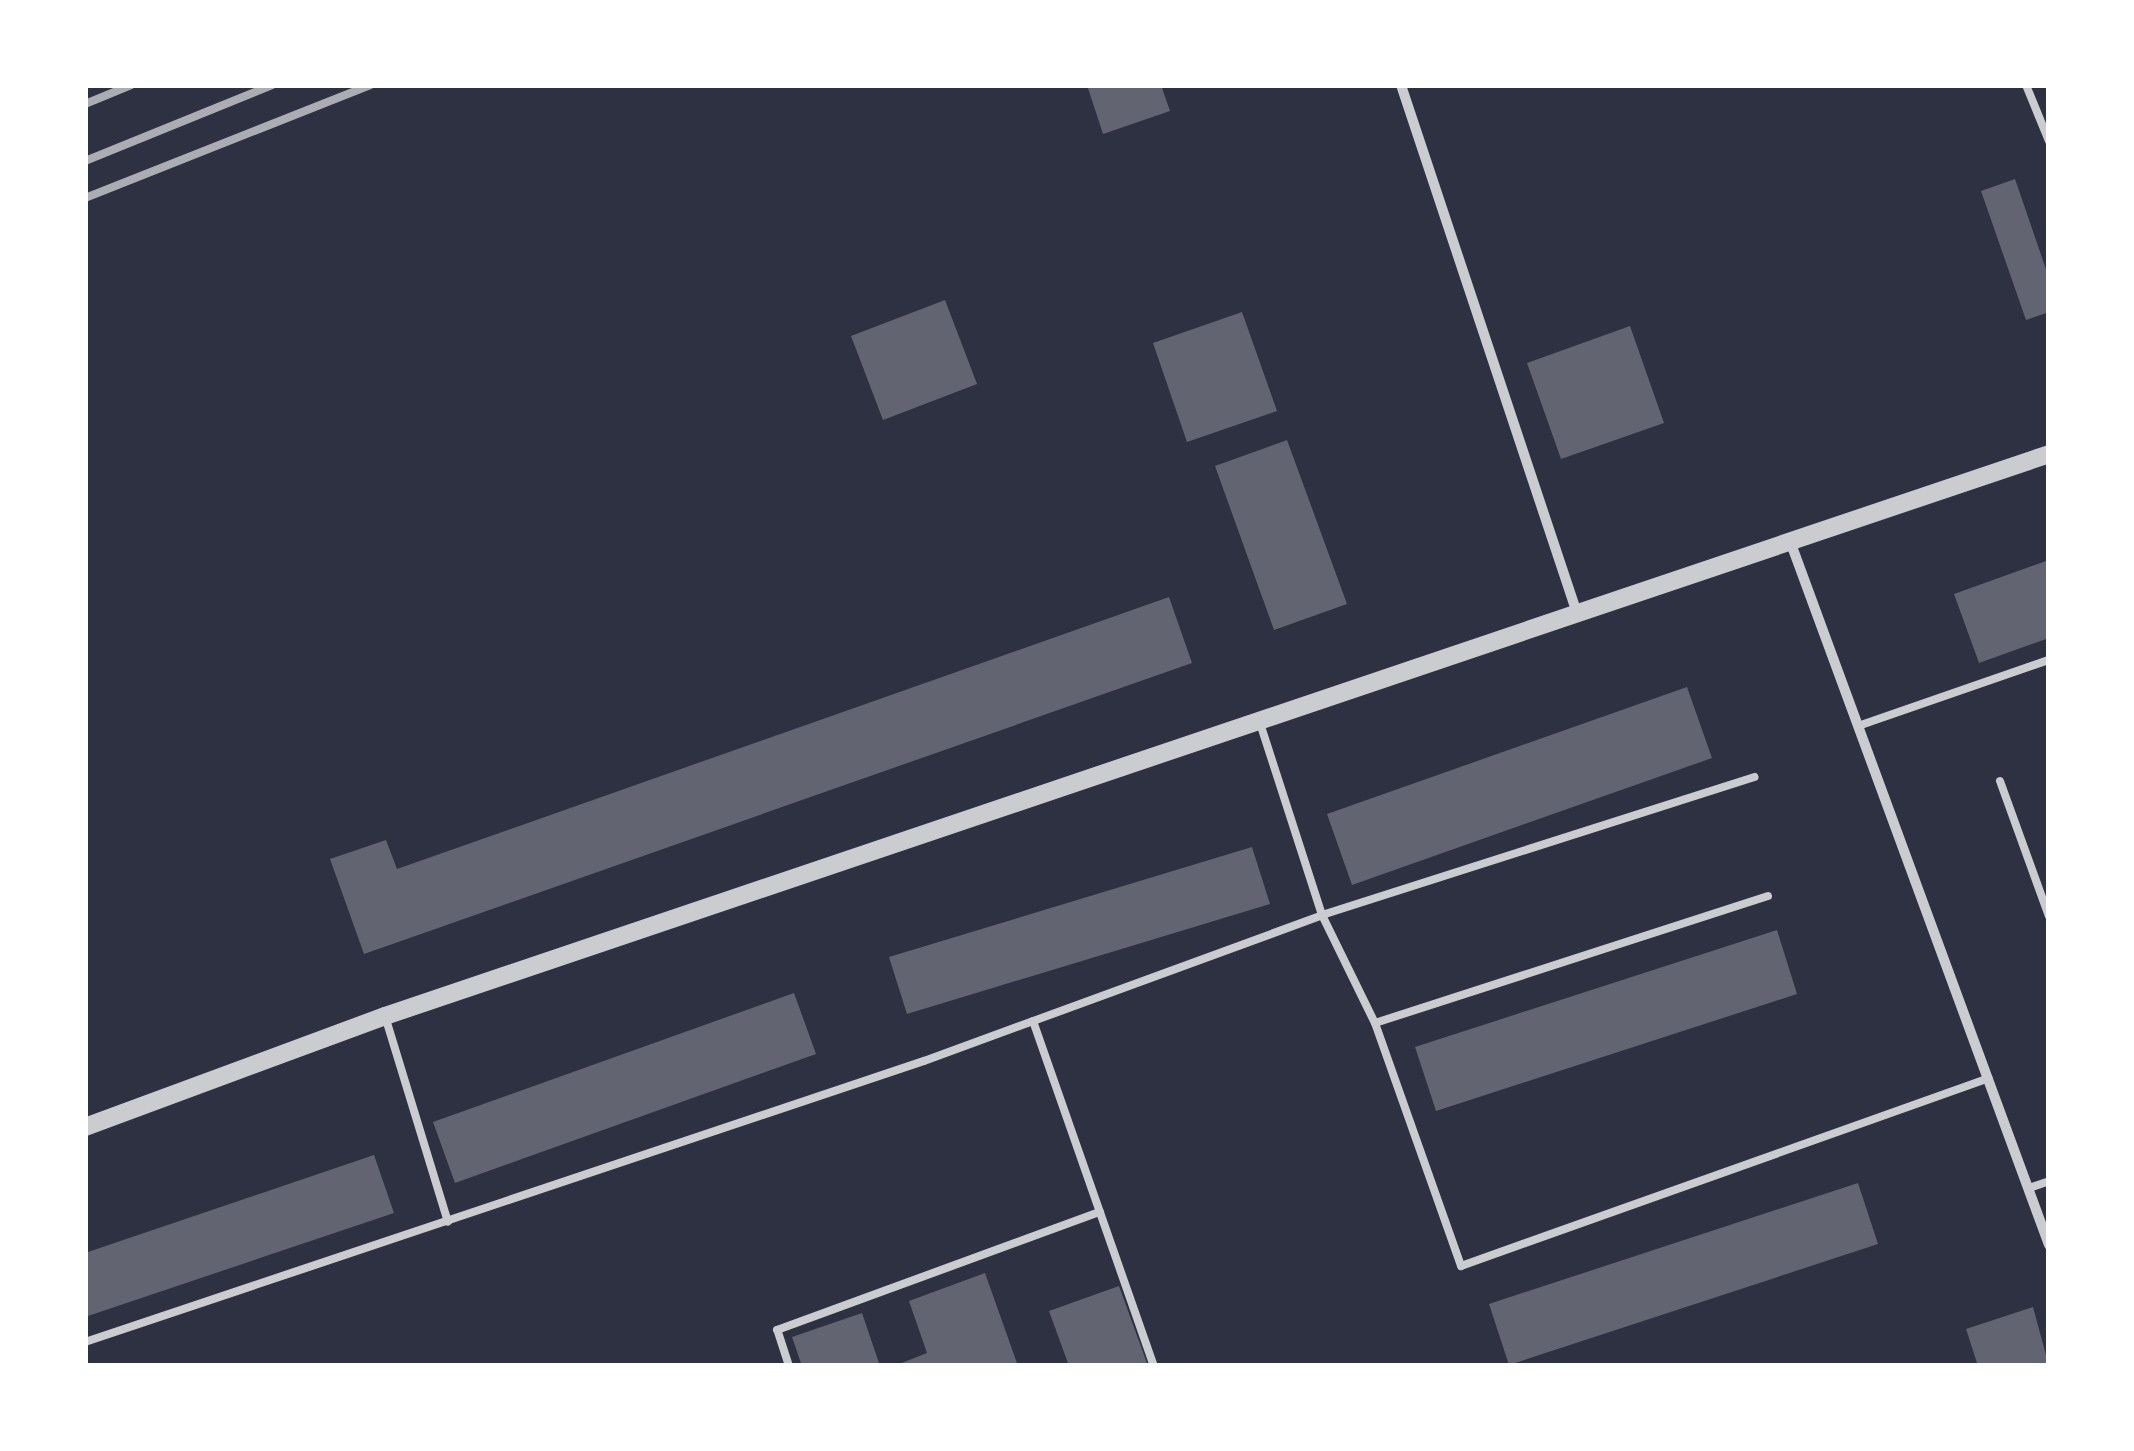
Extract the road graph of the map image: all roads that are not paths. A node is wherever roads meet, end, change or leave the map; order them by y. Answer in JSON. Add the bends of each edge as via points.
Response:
{"nodes":[{"id":1,"x":1401,"y":85,"type":"edge"},
{"id":2,"x":2026,"y":85,"type":"edge"},
{"id":3,"x":2049,"y":141,"type":"edge"},
{"id":4,"x":2049,"y":454,"type":"edge"},
{"id":5,"x":1790,"y":542,"type":"junction"},
{"id":6,"x":1577,"y":613,"type":"junction"},
{"id":7,"x":2049,"y":660,"type":"edge"},
{"id":8,"x":1259,"y":720,"type":"junction"},
{"id":9,"x":1858,"y":726,"type":"junction"},
{"id":10,"x":1756,"y":777,"type":"dead end"},
{"id":11,"x":2000,"y":781,"type":"dead end"},
{"id":12,"x":1768,"y":896,"type":"dead end"},
{"id":13,"x":1322,"y":915,"type":"junction"},
{"id":14,"x":2049,"y":916,"type":"edge"},
{"id":15,"x":385,"y":1016,"type":"junction"},
{"id":16,"x":1033,"y":1021,"type":"junction"},
{"id":17,"x":1375,"y":1023,"type":"junction"},
{"id":18,"x":1989,"y":1078,"type":"junction"},
{"id":19,"x":85,"y":1127,"type":"edge"},
{"id":20,"x":2049,"y":1181,"type":"edge"},
{"id":21,"x":2028,"y":1188,"type":"junction"},
{"id":22,"x":1100,"y":1212,"type":"junction"},
{"id":23,"x":448,"y":1222,"type":"junction"},
{"id":24,"x":2049,"y":1244,"type":"edge"},
{"id":25,"x":85,"y":1342,"type":"edge"},
{"id":26,"x":789,"y":1366,"type":"edge"},
{"id":27,"x":1154,"y":1366,"type":"edge"}],
"edges":[{"from":1,"to":6,"type":"street"},
{"from":2,"to":3,"type":"lane"},
{"from":4,"to":5,"type":"street"},
{"from":5,"to":6,"type":"street"},
{"from":5,"to":9,"type":"street"},
{"from":6,"to":8,"type":"street"},
{"from":7,"to":9,"type":"lane"},
{"from":8,"to":13,"type":"lane"},
{"from":8,"to":15,"type":"street"},
{"from":9,"to":18,"type":"street"},
{"from":10,"to":13,"type":"lane"},
{"from":11,"to":14,"type":"lane"},
{"from":12,"to":17,"type":"lane"},
{"from":13,"to":16,"type":"lane"},
{"from":13,"to":17,"type":"lane"},
{"from":15,"to":19,"type":"street"},
{"from":15,"to":23,"type":"lane"},
{"from":16,"to":22,"type":"lane"},
{"from":16,"to":23,"type":"lane"},
{"from":17,"to":18,"type":"lane","via":[[1461,1266]]},
{"from":18,"to":21,"type":"street"},
{"from":20,"to":21,"type":"lane"},
{"from":21,"to":24,"type":"street"},
{"from":22,"to":26,"type":"lane","via":[[776,1330]]},
{"from":22,"to":27,"type":"lane"},
{"from":23,"to":25,"type":"lane"}]}
